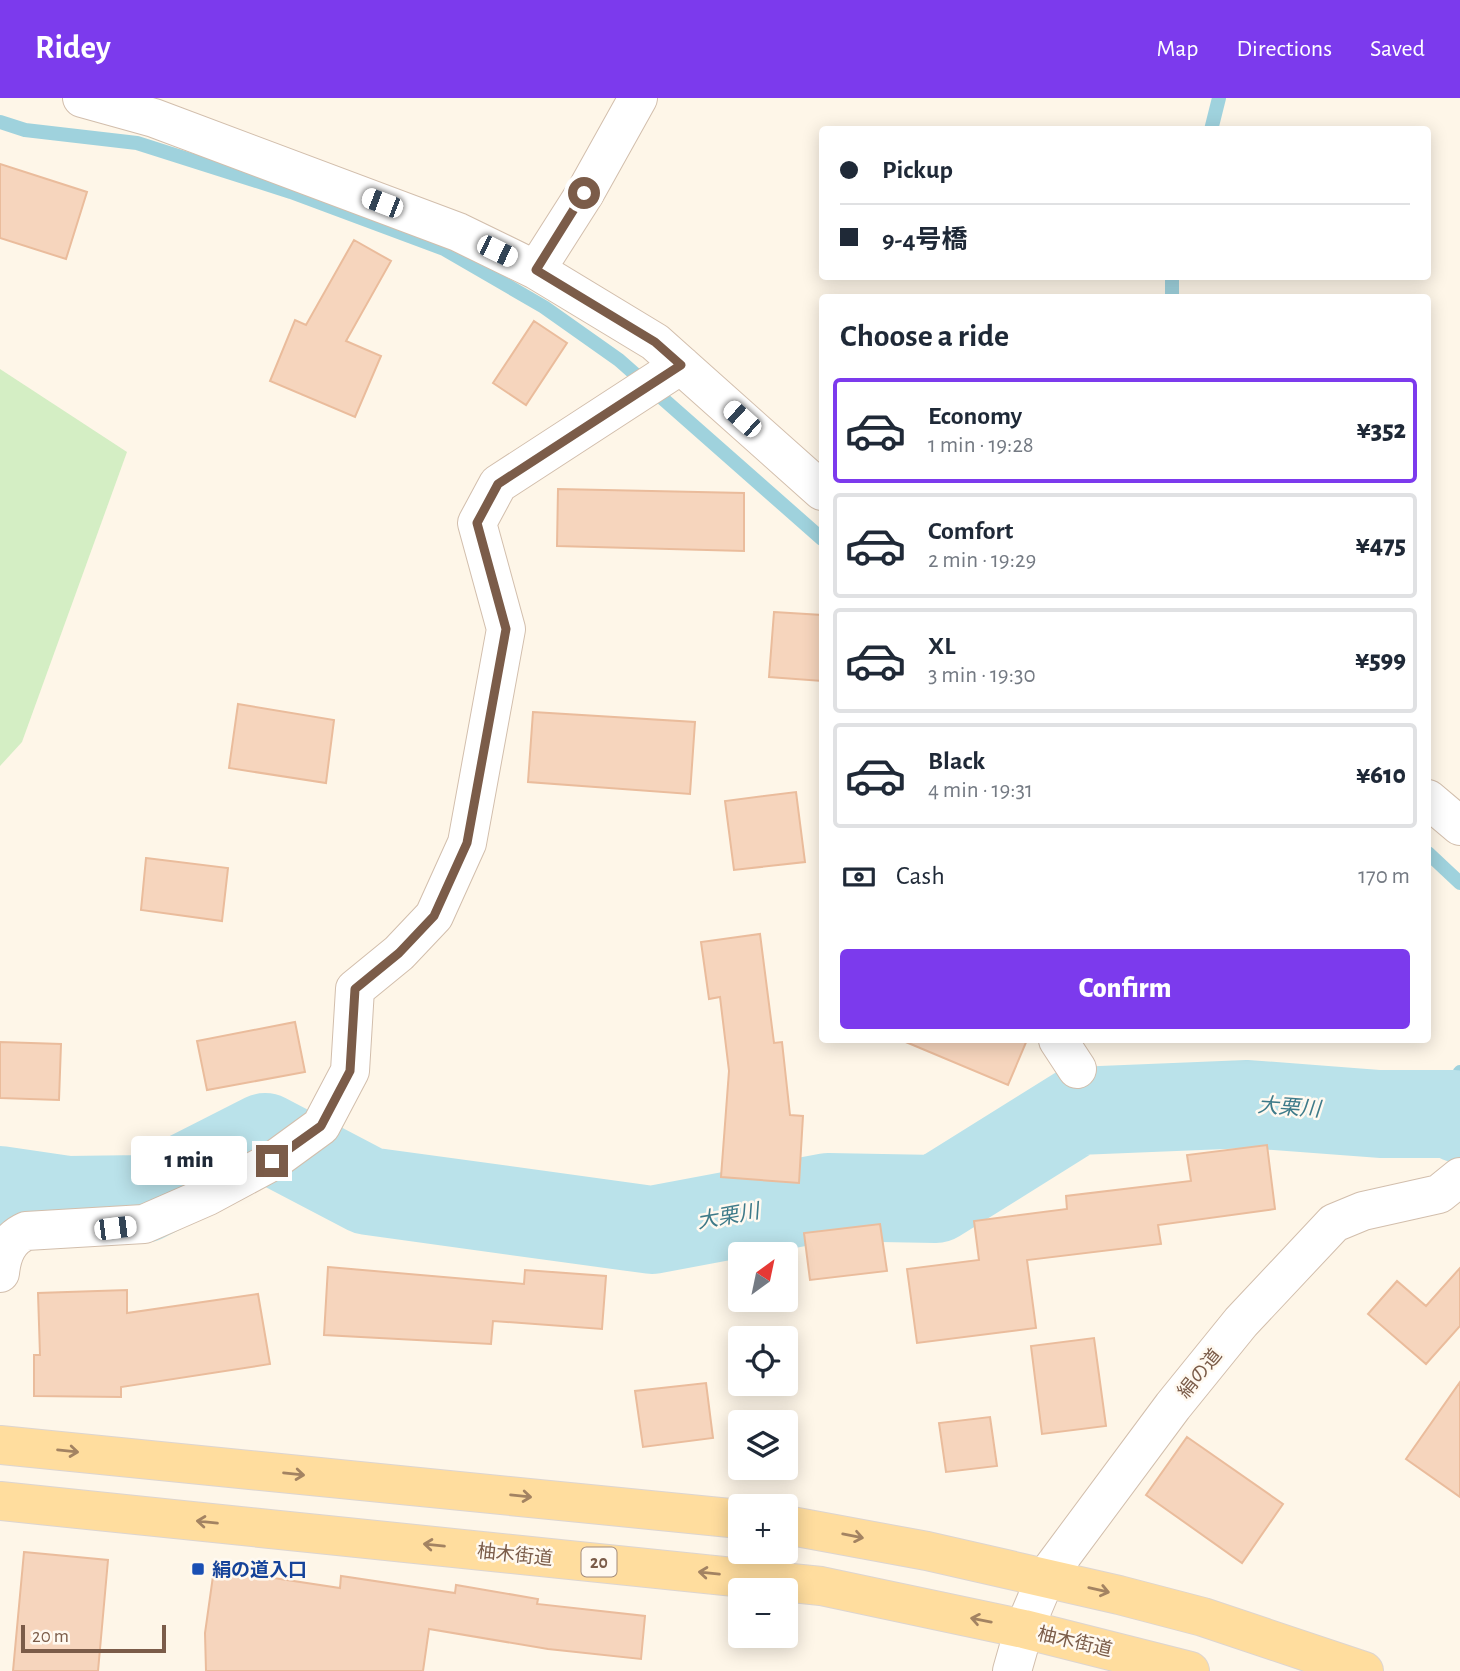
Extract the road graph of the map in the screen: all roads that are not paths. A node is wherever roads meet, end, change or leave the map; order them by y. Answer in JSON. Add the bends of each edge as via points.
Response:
{"nodes":[{"id":1,"x":82,"y":98,"type":"edge"},
{"id":2,"x":638,"y":98,"type":"edge"},
{"id":3,"x":536,"y":270,"type":"junction"},
{"id":4,"x":679,"y":367,"type":"junction"},
{"id":5,"x":819,"y":488,"type":"edge"},
{"id":6,"x":1431,"y":802,"type":"edge"},
{"id":7,"x":1460,"y":826,"type":"edge"},
{"id":8,"x":1449,"y":1185,"type":"edge"},
{"id":9,"x":0,"y":1273,"type":"edge"},
{"id":10,"x":0,"y":1445,"type":"edge"},
{"id":11,"x":0,"y":1502,"type":"edge"},
{"id":12,"x":728,"y":1518,"type":"edge"},
{"id":13,"x":798,"y":1527,"type":"edge"},
{"id":14,"x":1046,"y":1577,"type":"junction"},
{"id":15,"x":1024,"y":1629,"type":"junction"},
{"id":16,"x":1012,"y":1671,"type":"edge"},
{"id":17,"x":1190,"y":1671,"type":"edge"},
{"id":18,"x":1364,"y":1671,"type":"edge"}],
"edges":[{"from":1,"to":3,"type":"street","via":[[154,118],[458,232]]},
{"from":2,"to":3,"type":"street"},
{"from":3,"to":4,"type":"street","via":[[655,342]]},
{"from":4,"to":5,"type":"street"},
{"from":4,"to":9,"type":"street","via":[[498,484],[477,523],[506,629],[467,843],[434,916],[355,989],[350,1071],[321,1126],[272,1161],[144,1224],[26,1231],[8,1246]]},
{"from":6,"to":7,"type":"street"},
{"from":8,"to":14,"type":"street","name":"絹の道","via":[[1334,1223],[1313,1243],[1173,1406]]},
{"from":10,"to":12,"type":"main road","one_way":true},
{"from":15,"to":11,"type":"main road","name":"柚木街道","number":"20","one_way":true,"via":[[821,1586]]},
{"from":13,"to":14,"type":"main road","one_way":true},
{"from":14,"to":15,"type":"street","name":"絹の道"},
{"from":14,"to":18,"type":"main road","one_way":true,"via":[[1203,1618]]},
{"from":15,"to":16,"type":"street","name":"絹の道"},
{"from":15,"to":17,"type":"main road","name":"柚木街道","number":"20"}]}
